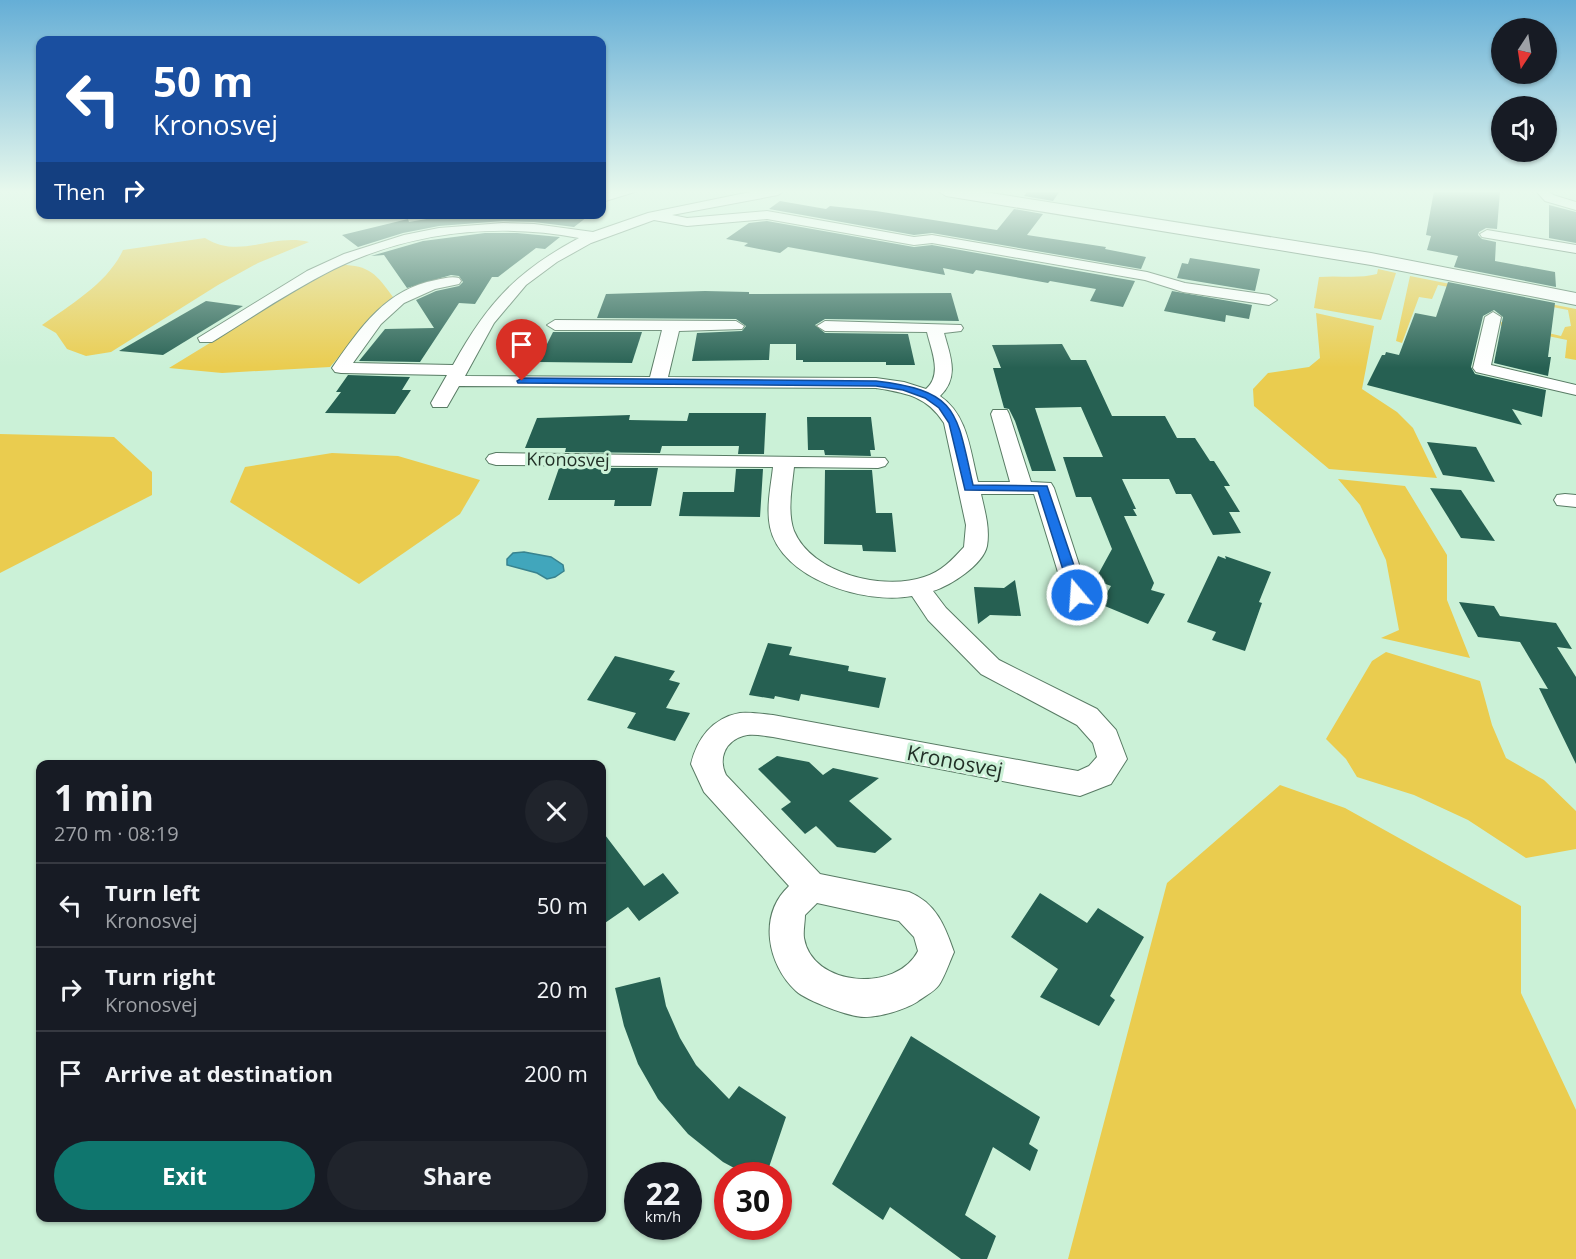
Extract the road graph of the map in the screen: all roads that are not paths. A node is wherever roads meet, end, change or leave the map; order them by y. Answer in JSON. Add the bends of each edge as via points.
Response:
{"nodes":[{"id":1,"x":369,"y":250,"type":"edge"},
{"id":2,"x":572,"y":250,"type":"edge"},
{"id":3,"x":994,"y":250,"type":"edge"},
{"id":4,"x":1313,"y":250,"type":"edge"},
{"id":5,"x":454,"y":281,"type":"dead end"},
{"id":6,"x":1576,"y":299,"type":"edge"},
{"id":7,"x":1269,"y":300,"type":"dead end"},
{"id":8,"x":1492,"y":317,"type":"dead end"},
{"id":9,"x":555,"y":325,"type":"dead end"},
{"id":10,"x":672,"y":326,"type":"junction"},
{"id":11,"x":736,"y":326,"type":"dead end"},
{"id":12,"x":825,"y":326,"type":"dead end"},
{"id":13,"x":934,"y":328,"type":"junction"},
{"id":14,"x":955,"y":328,"type":"dead end"},
{"id":15,"x":206,"y":338,"type":"dead end"},
{"id":16,"x":457,"y":375,"type":"junction"},
{"id":17,"x":658,"y":382,"type":"junction"},
{"id":18,"x":1576,"y":390,"type":"edge"},
{"id":19,"x":929,"y":396,"type":"junction"},
{"id":20,"x":440,"y":403,"type":"dead end"},
{"id":21,"x":1000,"y":414,"type":"dead end"},
{"id":22,"x":496,"y":459,"type":"dead end"},
{"id":23,"x":784,"y":461,"type":"junction"},
{"id":24,"x":878,"y":462,"type":"dead end"},
{"id":25,"x":1022,"y":487,"type":"junction"},
{"id":26,"x":969,"y":488,"type":"junction"},
{"id":27,"x":918,"y":587,"type":"junction"},
{"id":28,"x":1077,"y":595,"type":"dead end"},
{"id":29,"x":811,"y":887,"type":"junction"}],
"edges":[{"from":1,"to":15,"type":"street","via":[[319,271]]},
{"from":2,"to":16,"type":"street","via":[[537,268],[517,285],[494,312]]},
{"from":3,"to":7,"type":"street"},
{"from":4,"to":6,"type":"street"},
{"from":5,"to":16,"type":"street","via":[[432,284],[390,304],[341,368]]},
{"from":8,"to":18,"type":"street","via":[[1482,368]]},
{"from":9,"to":10,"type":"street"},
{"from":10,"to":11,"type":"street"},
{"from":10,"to":17,"type":"street"},
{"from":12,"to":13,"type":"street"},
{"from":13,"to":14,"type":"street"},
{"from":13,"to":19,"type":"street","via":[[944,380]]},
{"from":16,"to":17,"type":"street"},
{"from":16,"to":20,"type":"street"},
{"from":17,"to":19,"type":"street","via":[[876,384],[904,387]]},
{"from":19,"to":26,"type":"street","via":[[943,406],[954,423]]},
{"from":21,"to":25,"type":"street"},
{"from":22,"to":23,"type":"street","name":"Kronosvej"},
{"from":23,"to":24,"type":"street","name":"Kronosvej"},
{"from":23,"to":27,"type":"street","via":[[782,532],[794,552],[812,568],[846,584],[891,590]]},
{"from":25,"to":26,"type":"street"},
{"from":25,"to":28,"type":"street","via":[[1043,488]]},
{"from":26,"to":27,"type":"street","via":[[977,525],[975,549],[949,575]]},
{"from":27,"to":29,"type":"street","name":"Kronosvej","via":[[937,614],[990,667],[1087,717],[1106,738],[1112,759],[1100,775],[1080,784],[773,726],[741,724],[723,733],[710,747],[706,764],[715,783]]},
{"from":29,"to":29,"type":"street","via":[[789,908],[786,937],[794,958],[810,980],[864,999],[899,992],[925,975],[936,952],[928,928],[909,908]]}]}
